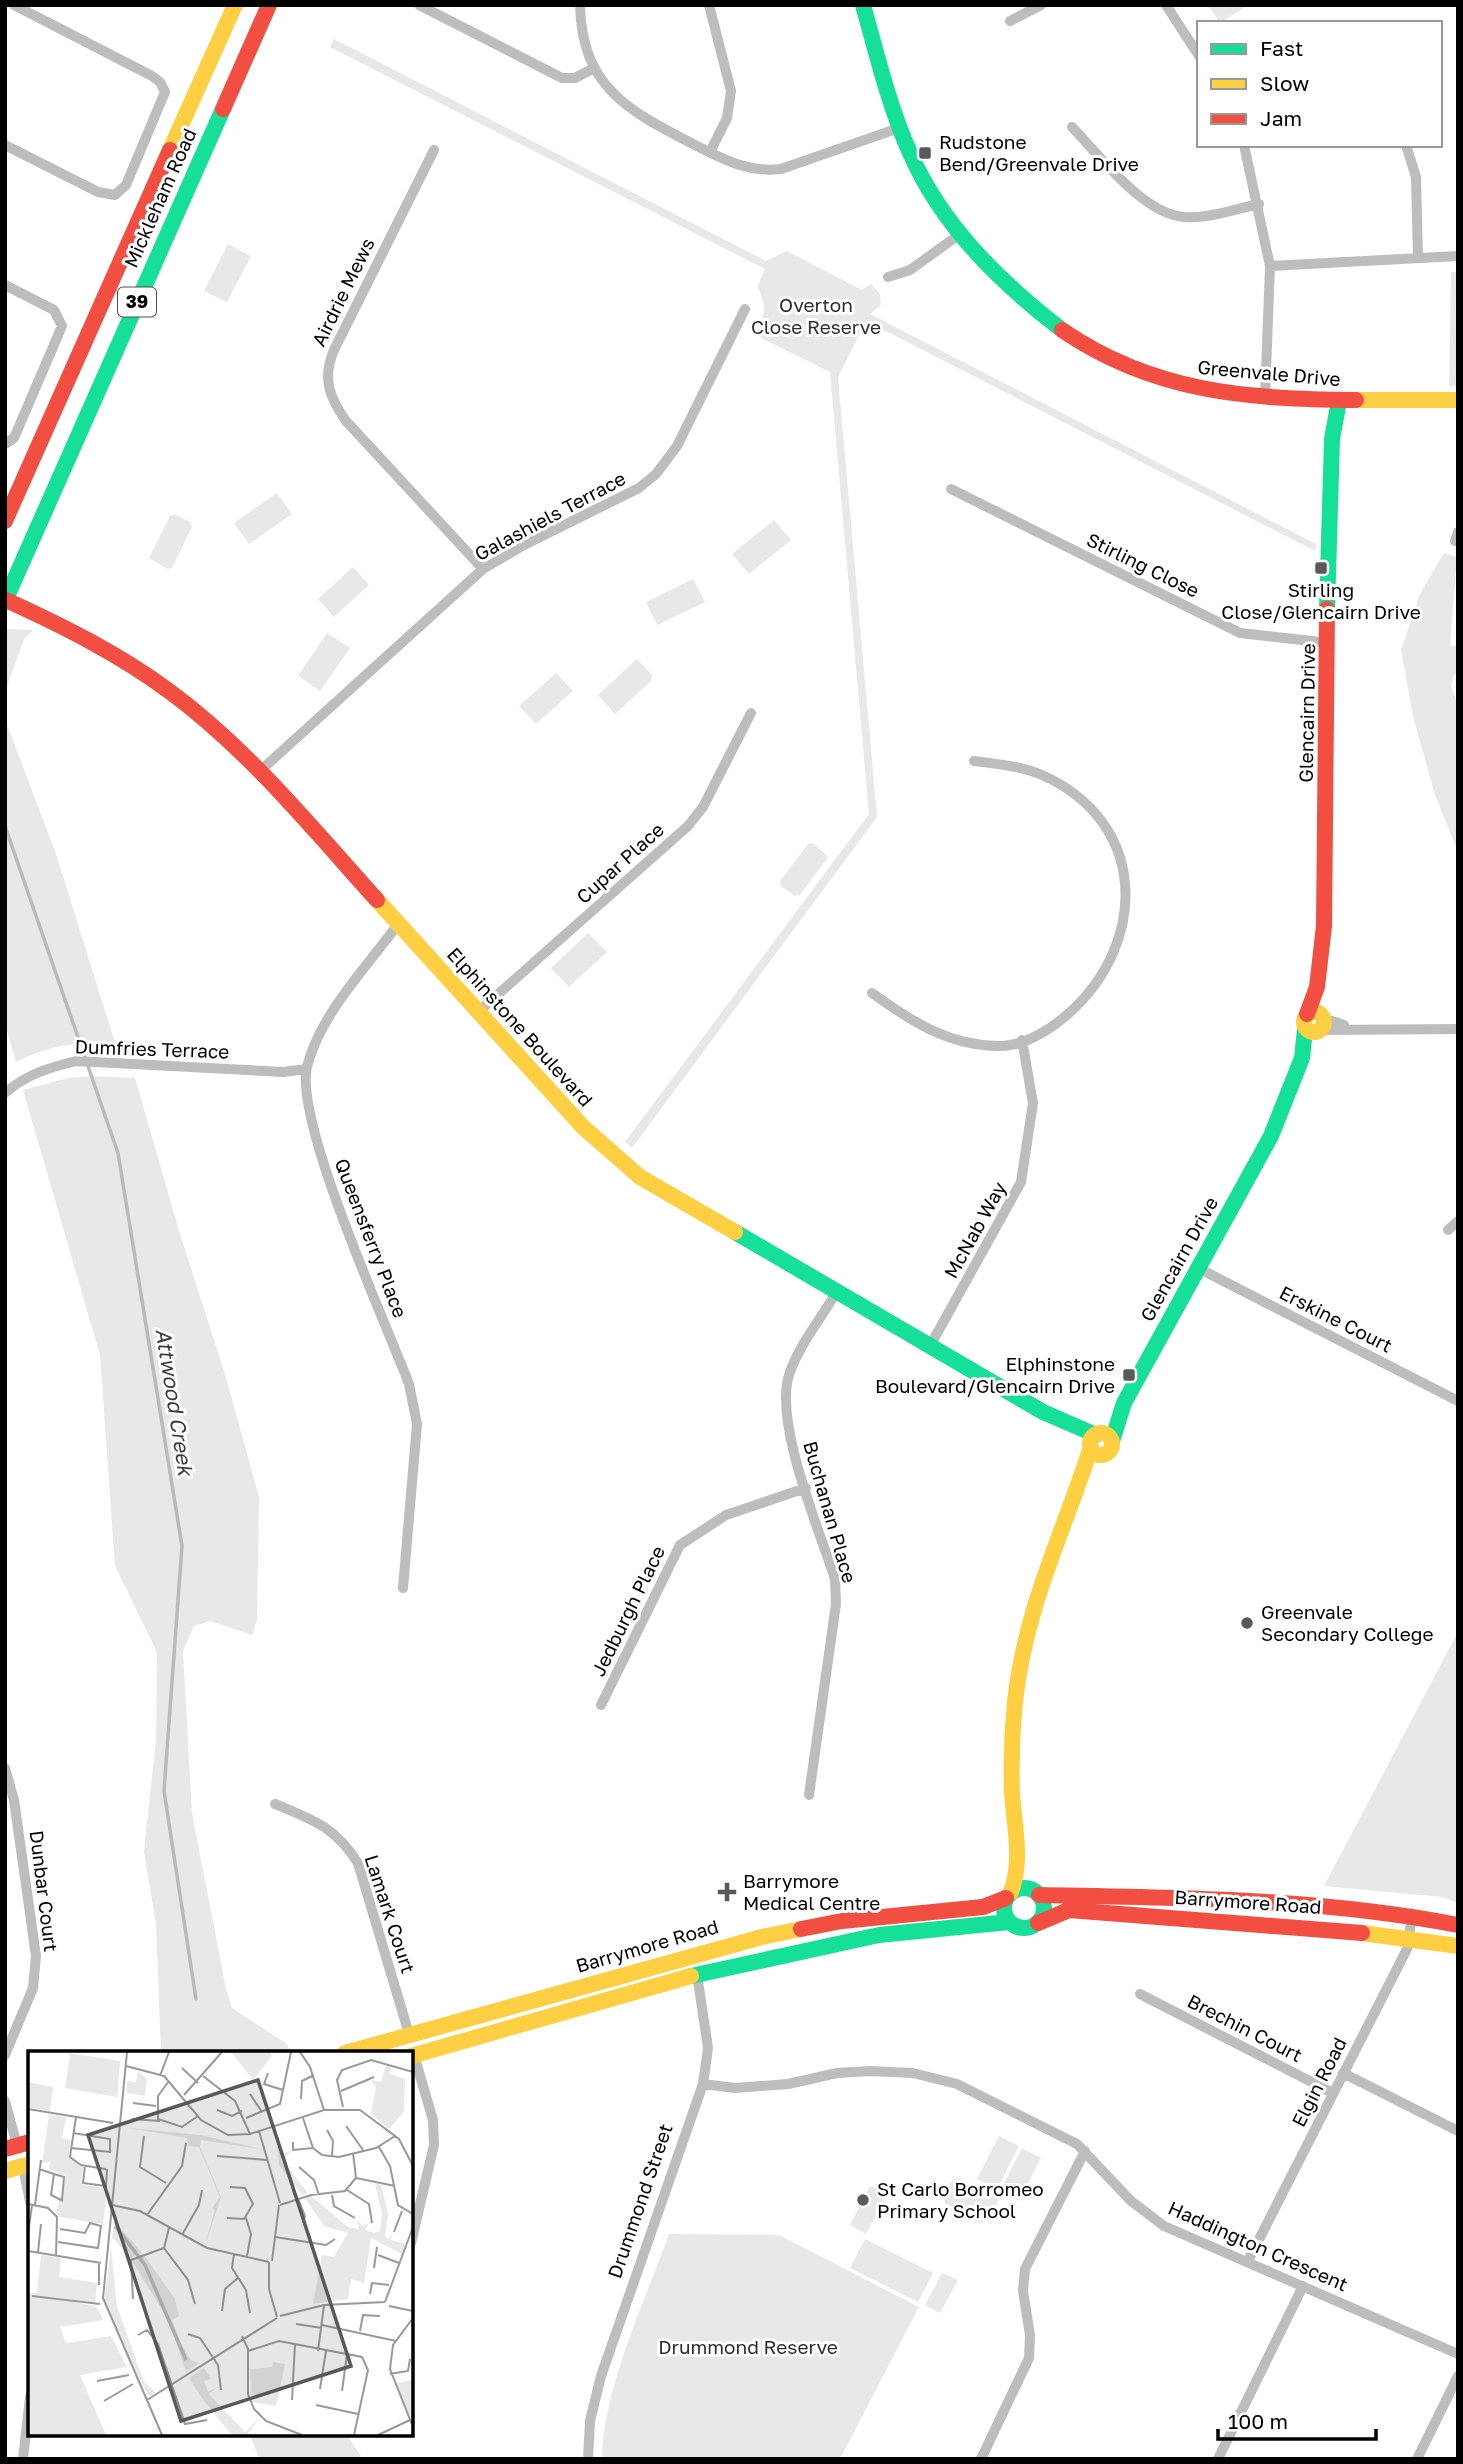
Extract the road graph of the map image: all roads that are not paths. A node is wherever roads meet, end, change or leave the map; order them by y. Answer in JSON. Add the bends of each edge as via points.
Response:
{"nodes":[{"id":1,"x":14,"y":5,"type":"edge"},
{"id":2,"x":226,"y":5,"type":"edge"},
{"id":3,"x":234,"y":5,"type":"edge"},
{"id":4,"x":269,"y":5,"type":"edge"},
{"id":5,"x":419,"y":5,"type":"edge"},
{"id":6,"x":580,"y":5,"type":"edge"},
{"id":7,"x":709,"y":5,"type":"edge"},
{"id":8,"x":863,"y":5,"type":"edge"},
{"id":9,"x":1041,"y":5,"type":"edge"},
{"id":10,"x":1166,"y":5,"type":"edge"},
{"id":11,"x":1010,"y":21,"type":"dead end"},
{"id":12,"x":1197,"y":53,"type":"edge"},
{"id":13,"x":594,"y":68,"type":"junction"},
{"id":14,"x":183,"y":122,"type":"junction"},
{"id":15,"x":902,"y":127,"type":"junction"},
{"id":16,"x":1072,"y":127,"type":"dead end"},
{"id":17,"x":5,"y":145,"type":"edge"},
{"id":18,"x":1245,"y":147,"type":"edge"},
{"id":19,"x":1407,"y":147,"type":"edge"},
{"id":20,"x":434,"y":150,"type":"dead end"},
{"id":21,"x":710,"y":152,"type":"junction"},
{"id":22,"x":1259,"y":204,"type":"junction"},
{"id":23,"x":960,"y":234,"type":"junction"},
{"id":24,"x":1458,"y":256,"type":"edge"},
{"id":25,"x":1418,"y":258,"type":"junction"},
{"id":26,"x":1270,"y":266,"type":"junction"},
{"id":27,"x":888,"y":277,"type":"dead end"},
{"id":28,"x":5,"y":285,"type":"edge"},
{"id":29,"x":745,"y":309,"type":"dead end"},
{"id":30,"x":1265,"y":398,"type":"junction"},
{"id":31,"x":1458,"y":400,"type":"edge"},
{"id":32,"x":1333,"y":401,"type":"junction"},
{"id":33,"x":5,"y":444,"type":"edge"},
{"id":34,"x":57,"y":482,"type":"junction"},
{"id":35,"x":951,"y":489,"type":"dead end"},
{"id":36,"x":6,"y":520,"type":"edge"},
{"id":37,"x":483,"y":569,"type":"junction"},
{"id":38,"x":5,"y":600,"type":"edge"},
{"id":39,"x":1329,"y":643,"type":"junction"},
{"id":40,"x":751,"y":713,"type":"dead end"},
{"id":41,"x":974,"y":761,"type":"dead end"},
{"id":42,"x":260,"y":771,"type":"junction"},
{"id":43,"x":398,"y":924,"type":"junction"},
{"id":44,"x":872,"y":993,"type":"dead end"},
{"id":45,"x":478,"y":1012,"type":"junction"},
{"id":46,"x":1316,"y":1023,"type":"junction"},
{"id":47,"x":1458,"y":1028,"type":"edge"},
{"id":48,"x":1022,"y":1040,"type":"junction"},
{"id":49,"x":306,"y":1069,"type":"junction"},
{"id":50,"x":5,"y":1093,"type":"edge"},
{"id":51,"x":1458,"y":1221,"type":"edge"},
{"id":52,"x":1448,"y":1230,"type":"dead end"},
{"id":53,"x":1198,"y":1268,"type":"junction"},
{"id":54,"x":836,"y":1293,"type":"junction"},
{"id":55,"x":930,"y":1346,"type":"junction"},
{"id":56,"x":1458,"y":1401,"type":"edge"},
{"id":57,"x":1099,"y":1443,"type":"junction"},
{"id":58,"x":806,"y":1488,"type":"junction"},
{"id":59,"x":403,"y":1588,"type":"dead end"},
{"id":60,"x":601,"y":1705,"type":"dead end"},
{"id":61,"x":5,"y":1768,"type":"edge"},
{"id":62,"x":809,"y":1795,"type":"dead end"},
{"id":63,"x":275,"y":1804,"type":"dead end"},
{"id":64,"x":1018,"y":1856,"type":"junction"},
{"id":65,"x":1035,"y":1892,"type":"junction"},
{"id":66,"x":1009,"y":1895,"type":"junction"},
{"id":67,"x":1412,"y":1916,"type":"junction"},
{"id":68,"x":1009,"y":1922,"type":"junction"},
{"id":69,"x":1038,"y":1923,"type":"junction"},
{"id":70,"x":1458,"y":1925,"type":"edge"},
{"id":71,"x":1410,"y":1939,"type":"junction"},
{"id":72,"x":1458,"y":1946,"type":"edge"},
{"id":73,"x":693,"y":1955,"type":"junction"},
{"id":74,"x":697,"y":1975,"type":"junction"},
{"id":75,"x":1140,"y":1994,"type":"dead end"},
{"id":76,"x":409,"y":2035,"type":"junction"},
{"id":77,"x":352,"y":2051,"type":"edge"},
{"id":78,"x":412,"y":2051,"type":"edge"},
{"id":79,"x":5,"y":2055,"type":"edge"},
{"id":80,"x":413,"y":2056,"type":"edge"},
{"id":81,"x":1343,"y":2073,"type":"junction"},
{"id":82,"x":704,"y":2084,"type":"junction"},
{"id":83,"x":1333,"y":2093,"type":"junction"},
{"id":84,"x":5,"y":2101,"type":"edge"},
{"id":85,"x":1458,"y":2132,"type":"edge"},
{"id":86,"x":17,"y":2145,"type":"edge"},
{"id":87,"x":1085,"y":2151,"type":"junction"},
{"id":88,"x":26,"y":2165,"type":"edge"},
{"id":89,"x":5,"y":2171,"type":"edge"},
{"id":90,"x":28,"y":2184,"type":"edge"},
{"id":91,"x":413,"y":2234,"type":"edge"},
{"id":92,"x":1248,"y":2261,"type":"junction"},
{"id":93,"x":1303,"y":2286,"type":"junction"},
{"id":94,"x":1458,"y":2354,"type":"edge"},
{"id":95,"x":1458,"y":2376,"type":"edge"},
{"id":96,"x":28,"y":2415,"type":"edge"},
{"id":97,"x":23,"y":2459,"type":"edge"},
{"id":98,"x":588,"y":2459,"type":"edge"},
{"id":99,"x":981,"y":2459,"type":"edge"},
{"id":100,"x":1218,"y":2459,"type":"edge"},
{"id":101,"x":1417,"y":2459,"type":"edge"}],
"edges":[{"from":1,"to":17,"type":"street","via":[[152,76],[165,92],[126,185],[115,195],[98,192]]},
{"from":2,"to":14,"type":"street","via":[[194,77]]},
{"from":3,"to":14,"type":"street","name":"Mickleham Road","number":"39"},
{"from":4,"to":34,"type":"street","name":"Mickleham Road","number":"39"},
{"from":5,"to":13,"type":"street","via":[[562,78],[575,78]]},
{"from":6,"to":13,"type":"street","via":[[584,44]]},
{"from":7,"to":21,"type":"street","via":[[731,90],[727,118]]},
{"from":8,"to":15,"type":"street","name":"Greenvale Drive"},
{"from":9,"to":11,"type":"street"},
{"from":10,"to":12,"type":"street"},
{"from":13,"to":21,"type":"street","via":[[624,105]]},
{"from":14,"to":36,"type":"street","name":"Mickleham Road","number":"39"},
{"from":15,"to":21,"type":"street","via":[[772,170],[740,166]]},
{"from":15,"to":23,"type":"street","name":"Greenvale Drive","via":[[918,171]]},
{"from":16,"to":22,"type":"street","via":[[1148,204],[1166,214],[1199,217]]},
{"from":18,"to":22,"type":"street"},
{"from":19,"to":25,"type":"street","via":[[1416,177]]},
{"from":20,"to":37,"type":"street","name":"Airdrie Mews","via":[[334,350],[326,368],[327,383],[346,421]]},
{"from":22,"to":26,"type":"street"},
{"from":23,"to":27,"type":"street","via":[[910,270]]},
{"from":23,"to":30,"type":"street","name":"Greenvale Drive","via":[[1021,300],[1092,349],[1174,384]]},
{"from":24,"to":25,"type":"street"},
{"from":25,"to":26,"type":"street"},
{"from":26,"to":30,"type":"street"},
{"from":28,"to":33,"type":"street","via":[[50,308],[60,317],[61,330],[14,438]]},
{"from":29,"to":37,"type":"street","name":"Galashiels Terrace","via":[[677,446],[656,474],[639,488]]},
{"from":30,"to":32,"type":"street","name":"Greenvale Drive"},
{"from":31,"to":32,"type":"street","name":"Greenvale Drive"},
{"from":32,"to":39,"type":"street","name":"Glencairn Drive"},
{"from":34,"to":36,"type":"street","via":[[52,471],[34,475]]},
{"from":34,"to":38,"type":"street","name":"Mickleham Road","number":"39"},
{"from":35,"to":39,"type":"street","name":"Stirling Close","via":[[1240,633]]},
{"from":37,"to":42,"type":"street","name":"Galashiels Terrace"},
{"from":38,"to":42,"type":"street","name":"Elphinstone Boulevard","via":[[75,630],[160,681],[211,722]]},
{"from":39,"to":46,"type":"street","name":"Glencairn Drive","via":[[1324,926]]},
{"from":40,"to":45,"type":"street","name":"Cupar Place","via":[[704,807],[688,826]]},
{"from":41,"to":48,"type":"street","via":[[1042,775],[1089,806],[1118,850],[1128,897],[1114,955],[1088,996],[1051,1030]]},
{"from":42,"to":43,"type":"street","name":"Elphinstone Boulevard"},
{"from":43,"to":45,"type":"street","name":"Elphinstone Boulevard"},
{"from":43,"to":49,"type":"street","name":"Queensferry Place","via":[[318,1037]]},
{"from":44,"to":48,"type":"street","via":[[915,1025],[963,1042],[1004,1046]]},
{"from":45,"to":54,"type":"street","name":"Elphinstone Boulevard","via":[[583,1127],[640,1177]]},
{"from":46,"to":47,"type":"street"},
{"from":46,"to":53,"type":"street","name":"Glencairn Drive","via":[[1271,1136]]},
{"from":48,"to":55,"type":"street","name":"McNab Way","via":[[1033,1103],[1021,1182]]},
{"from":49,"to":50,"type":"street","name":"Dumfries Terrace","via":[[283,1072],[76,1061],[22,1078]]},
{"from":49,"to":59,"type":"street","name":"Queensferry Place","via":[[318,1149],[410,1384],[417,1424]]},
{"from":51,"to":52,"type":"street"},
{"from":53,"to":56,"type":"street","name":"Erskine Court"},
{"from":53,"to":57,"type":"street","name":"Glencairn Drive"},
{"from":54,"to":55,"type":"street","name":"Elphinstone Boulevard"},
{"from":54,"to":58,"type":"street","name":"Buchanan Place","via":[[789,1373],[788,1428]]},
{"from":55,"to":57,"type":"street","name":"Elphinstone Boulevard"},
{"from":57,"to":64,"type":"street","name":"Glencairn Drive","via":[[1060,1525],[1021,1656],[1012,1737]]},
{"from":58,"to":60,"type":"street","name":"Jedburgh Place","via":[[726,1515],[680,1545]]},
{"from":58,"to":62,"type":"street","name":"Buchanan Place","via":[[835,1579],[836,1604]]},
{"from":61,"to":79,"type":"street","name":"Dunbar Court","via":[[14,1800],[36,1956],[33,1988]]},
{"from":63,"to":76,"type":"street","name":"Lamark Court","via":[[324,1824],[345,1842],[358,1863]]},
{"from":64,"to":65,"type":"street","name":"Glencairn Drive","via":[[1024,1879]]},
{"from":64,"to":66,"type":"street","name":"Glencairn Drive","via":[[1017,1879]]},
{"from":65,"to":66,"type":"street","via":[[1018,1889]]},
{"from":65,"to":67,"type":"street","name":"Barrymore Road","via":[[1242,1900]]},
{"from":65,"to":69,"type":"street","via":[[1044,1906]]},
{"from":66,"to":68,"type":"street","via":[[1004,1910]]},
{"from":66,"to":73,"type":"street","name":"Barrymore Road","via":[[983,1906],[842,1921]]},
{"from":67,"to":70,"type":"street","name":"Barrymore Road"},
{"from":67,"to":71,"type":"street","name":"Elgin Road"},
{"from":68,"to":69,"type":"street","via":[[1022,1928]]},
{"from":68,"to":74,"type":"street","via":[[879,1935]]},
{"from":69,"to":71,"type":"street","name":"Barrymore Road","via":[[1069,1910]]},
{"from":71,"to":72,"type":"street","name":"Barrymore Road"},
{"from":71,"to":81,"type":"street","name":"Elgin Road"},
{"from":73,"to":74,"type":"street","name":"Drummond Street"},
{"from":73,"to":76,"type":"street","name":"Barrymore Road"},
{"from":74,"to":80,"type":"street"},
{"from":74,"to":82,"type":"street","name":"Drummond Street","via":[[708,2048]]},
{"from":75,"to":83,"type":"street","name":"Brechin Court"},
{"from":76,"to":77,"type":"street","name":"Barrymore Road"},
{"from":76,"to":78,"type":"street"},
{"from":80,"to":91,"type":"street","via":[[433,2120],[434,2145]]},
{"from":81,"to":83,"type":"street","name":"Elgin Road"},
{"from":81,"to":85,"type":"street"},
{"from":82,"to":87,"type":"street","name":"Haddington Crescent","via":[[735,2088],[788,2084],[837,2073],[921,2074],[969,2089]]},
{"from":82,"to":98,"type":"street","name":"Drummond Street","via":[[601,2376],[590,2421]]},
{"from":83,"to":92,"type":"street","name":"Elgin Road"},
{"from":84,"to":86,"type":"street"},
{"from":86,"to":88,"type":"street"},
{"from":87,"to":92,"type":"street","name":"Haddington Crescent","via":[[1122,2193],[1164,2226]]},
{"from":87,"to":99,"type":"street","via":[[1025,2269],[1029,2358]]},
{"from":88,"to":89,"type":"street"},
{"from":88,"to":90,"type":"street"},
{"from":92,"to":93,"type":"street","name":"Haddington Crescent"},
{"from":93,"to":94,"type":"street","name":"Haddington Crescent"},
{"from":93,"to":100,"type":"street"},
{"from":95,"to":101,"type":"street"},
{"from":96,"to":97,"type":"street"}]}
